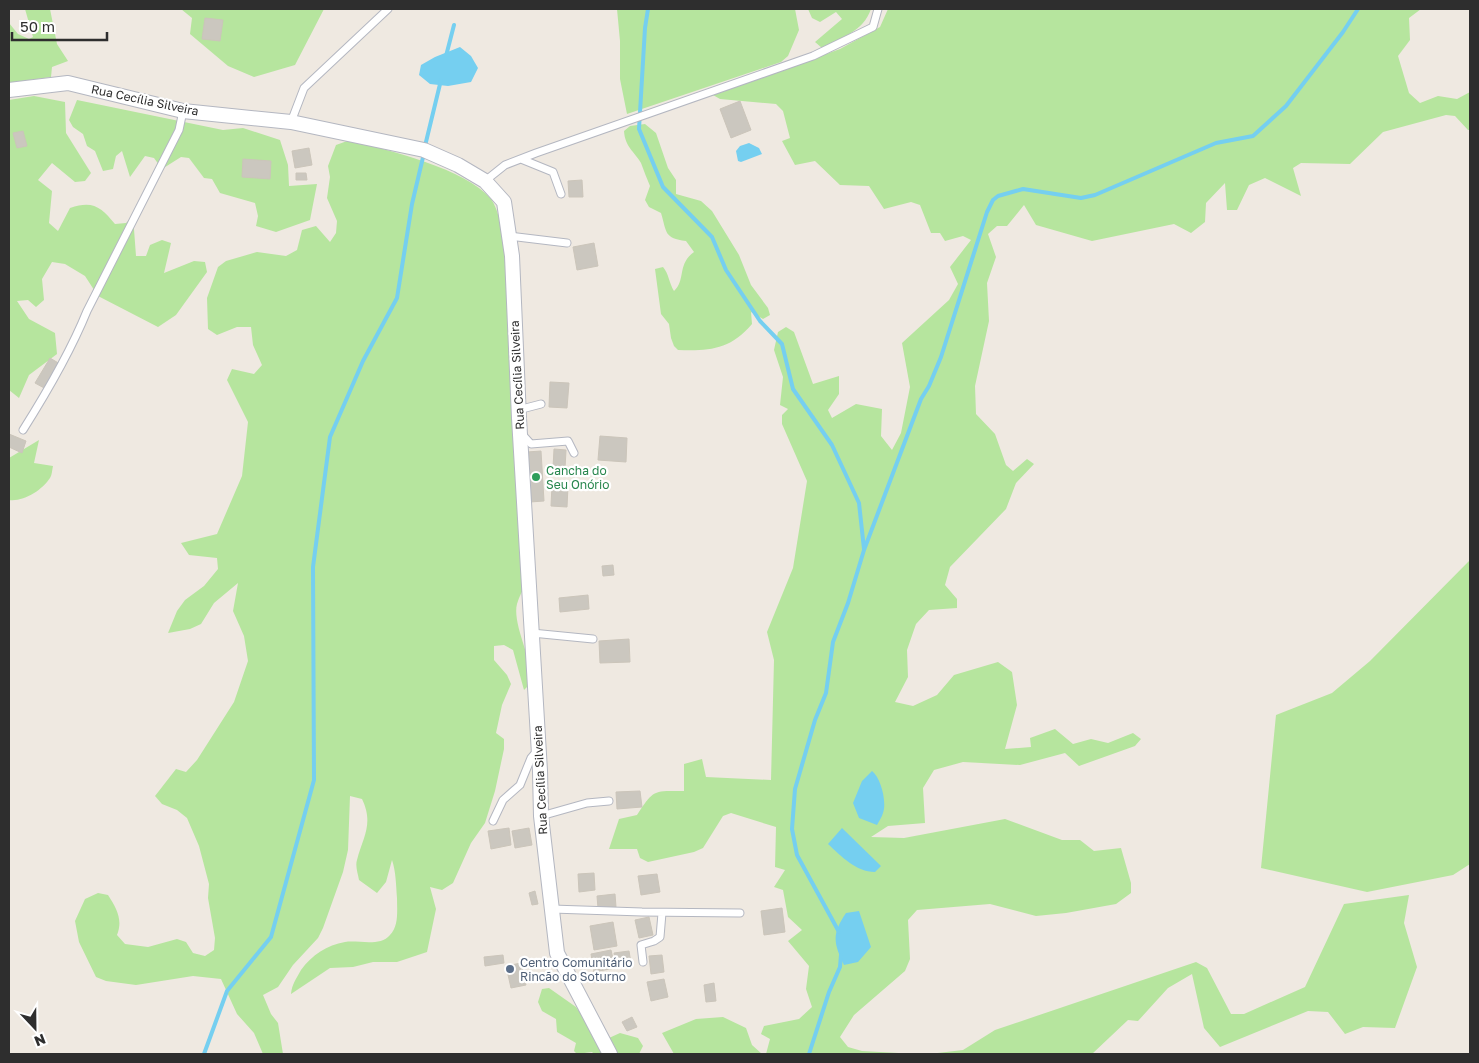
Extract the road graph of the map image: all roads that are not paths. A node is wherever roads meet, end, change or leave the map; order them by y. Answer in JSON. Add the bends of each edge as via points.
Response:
{"nodes":[{"id":1,"x":388,"y":9,"type":"edge"},
{"id":2,"x":878,"y":9,"type":"edge"},
{"id":3,"x":9,"y":90,"type":"edge"},
{"id":4,"x":182,"y":111,"type":"junction"},
{"id":5,"x":291,"y":122,"type":"junction"},
{"id":6,"x":521,"y":158,"type":"junction"},
{"id":7,"x":485,"y":181,"type":"junction"},
{"id":8,"x":561,"y":194,"type":"dead end"},
{"id":9,"x":509,"y":236,"type":"junction"},
{"id":10,"x":567,"y":243,"type":"dead end"},
{"id":11,"x":541,"y":404,"type":"dead end"},
{"id":12,"x":518,"y":410,"type":"junction"},
{"id":13,"x":23,"y":430,"type":"dead end"},
{"id":14,"x":520,"y":432,"type":"junction"},
{"id":15,"x":574,"y":453,"type":"dead end"},
{"id":16,"x":532,"y":633,"type":"junction"},
{"id":17,"x":593,"y":639,"type":"dead end"},
{"id":18,"x":538,"y":749,"type":"junction"},
{"id":19,"x":610,"y":801,"type":"dead end"},
{"id":20,"x":541,"y":816,"type":"junction"},
{"id":21,"x":493,"y":822,"type":"dead end"},
{"id":22,"x":552,"y":909,"type":"junction"},
{"id":23,"x":662,"y":913,"type":"junction"},
{"id":24,"x":740,"y":913,"type":"dead end"},
{"id":25,"x":643,"y":962,"type":"dead end"},
{"id":26,"x":610,"y":1054,"type":"edge"}],
"edges":[{"from":1,"to":5,"type":"lane","via":[[304,88]]},
{"from":2,"to":6,"type":"lane","via":[[873,27],[813,56]]},
{"from":3,"to":4,"type":"street","name":"Rua Cecília Silveira","via":[[68,83]]},
{"from":4,"to":5,"type":"street","name":"Rua Cecília Silveira"},
{"from":4,"to":13,"type":"lane","via":[[179,130],[75,341]]},
{"from":5,"to":7,"type":"street","name":"Rua Cecília Silveira","via":[[424,150]]},
{"from":6,"to":7,"type":"lane","via":[[505,165]]},
{"from":6,"to":8,"type":"lane","via":[[553,172]]},
{"from":7,"to":9,"type":"street","name":"Rua Cecília Silveira","via":[[504,202]]},
{"from":9,"to":10,"type":"lane"},
{"from":9,"to":12,"type":"street","name":"Rua Cecília Silveira"},
{"from":11,"to":12,"type":"lane"},
{"from":12,"to":14,"type":"street","name":"Rua Cecília Silveira"},
{"from":14,"to":15,"type":"lane","via":[[531,444],[568,441]]},
{"from":14,"to":16,"type":"street","name":"Rua Cecília Silveira"},
{"from":16,"to":17,"type":"lane"},
{"from":16,"to":18,"type":"street","name":"Rua Cecília Silveira"},
{"from":18,"to":20,"type":"street","name":"Rua Cecília Silveira"},
{"from":18,"to":21,"type":"lane","via":[[520,785],[503,800]]},
{"from":19,"to":20,"type":"lane","via":[[587,803]]},
{"from":20,"to":22,"type":"street","name":"Rua Cecília Silveira"},
{"from":22,"to":23,"type":"lane"},
{"from":22,"to":26,"type":"street","name":"Rua Cecília Silveira","via":[[557,953]]},
{"from":23,"to":24,"type":"lane"},
{"from":23,"to":25,"type":"lane","via":[[660,937],[641,946]]}]}
